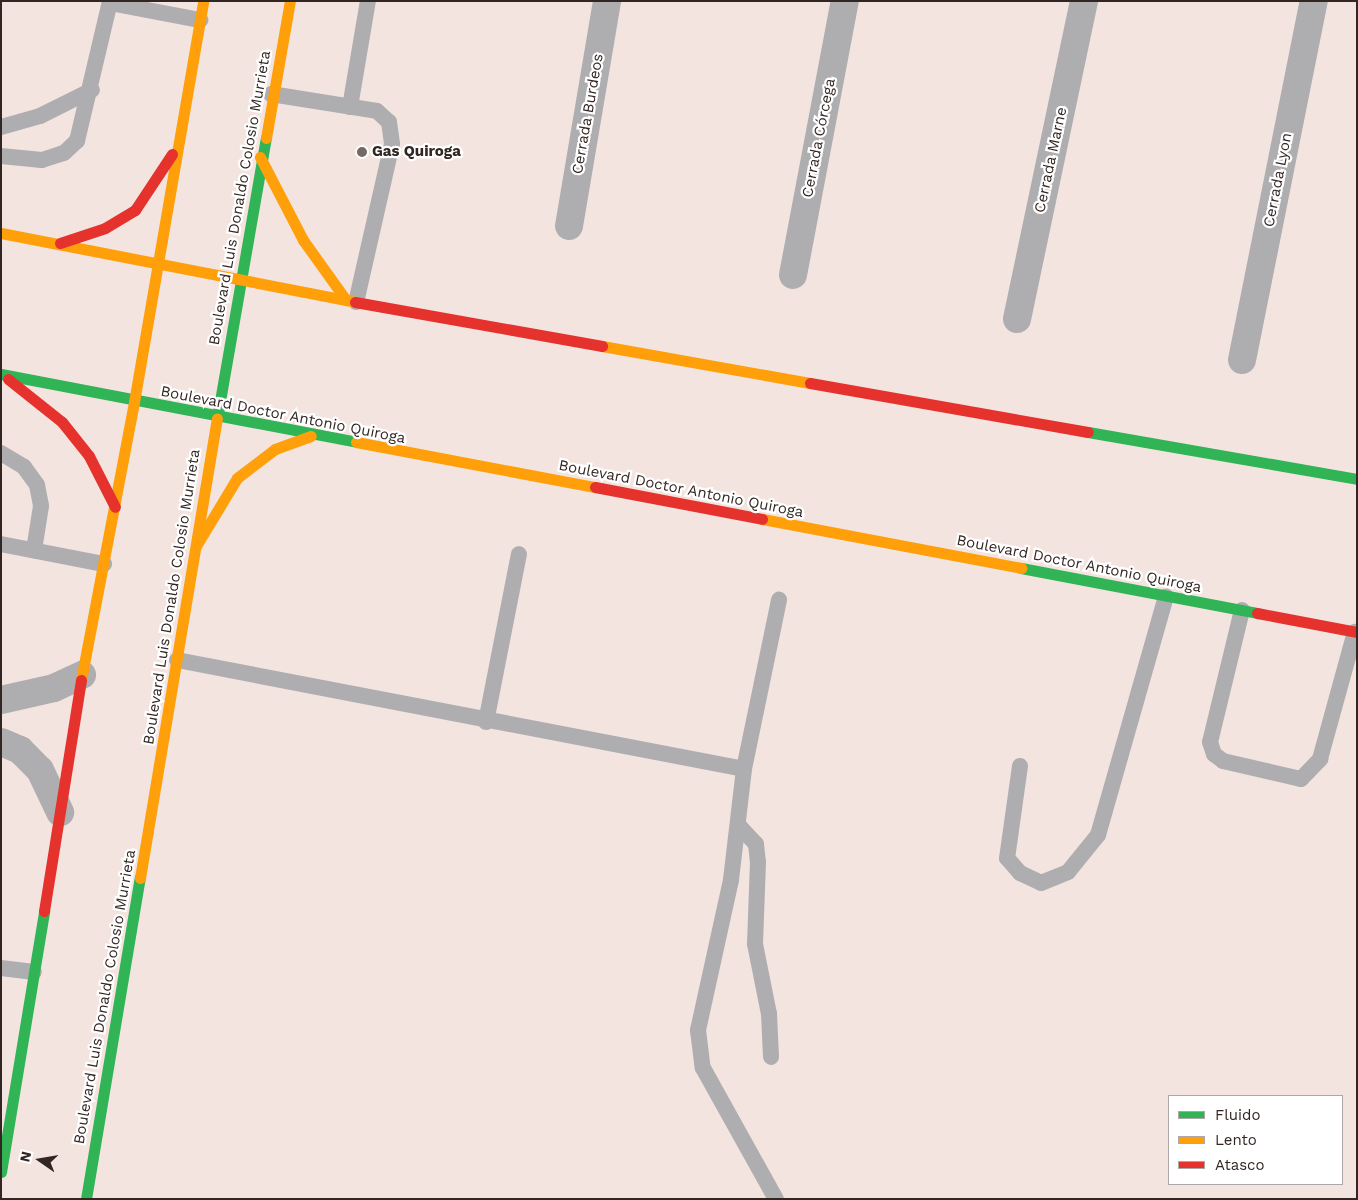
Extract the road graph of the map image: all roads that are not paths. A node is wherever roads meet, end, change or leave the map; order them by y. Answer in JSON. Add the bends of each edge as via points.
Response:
{"nodes":[{"id":1,"x":203,"y":1,"type":"edge"},
{"id":2,"x":290,"y":1,"type":"edge"},
{"id":3,"x":368,"y":1,"type":"edge"},
{"id":4,"x":607,"y":1,"type":"edge"},
{"id":5,"x":845,"y":1,"type":"edge"},
{"id":6,"x":1084,"y":1,"type":"edge"},
{"id":7,"x":1314,"y":1,"type":"edge"},
{"id":8,"x":110,"y":2,"type":"edge"},
{"id":9,"x":200,"y":20,"type":"junction"},
{"id":10,"x":92,"y":90,"type":"junction"},
{"id":11,"x":271,"y":94,"type":"junction"},
{"id":12,"x":350,"y":107,"type":"junction"},
{"id":13,"x":1,"y":127,"type":"edge"},
{"id":14,"x":181,"y":137,"type":"junction"},
{"id":15,"x":1,"y":156,"type":"edge"},
{"id":16,"x":260,"y":157,"type":"junction"},
{"id":17,"x":569,"y":226,"type":"dead end"},
{"id":18,"x":1,"y":233,"type":"edge"},
{"id":19,"x":58,"y":244,"type":"junction"},
{"id":20,"x":159,"y":264,"type":"junction"},
{"id":21,"x":793,"y":275,"type":"dead end"},
{"id":22,"x":241,"y":281,"type":"junction"},
{"id":23,"x":352,"y":301,"type":"junction"},
{"id":24,"x":1017,"y":318,"type":"dead end"},
{"id":25,"x":1242,"y":360,"type":"dead end"},
{"id":26,"x":1,"y":374,"type":"edge"},
{"id":27,"x":134,"y":402,"type":"junction"},
{"id":28,"x":217,"y":418,"type":"junction"},
{"id":29,"x":312,"y":435,"type":"junction"},
{"id":30,"x":1,"y":453,"type":"edge"},
{"id":31,"x":1357,"y":479,"type":"edge"},
{"id":32,"x":115,"y":507,"type":"junction"},
{"id":33,"x":1,"y":544,"type":"edge"},
{"id":34,"x":196,"y":546,"type":"junction"},
{"id":35,"x":34,"y":550,"type":"junction"},
{"id":36,"x":519,"y":554,"type":"dead end"},
{"id":37,"x":104,"y":564,"type":"junction"},
{"id":38,"x":1166,"y":596,"type":"junction"},
{"id":39,"x":779,"y":600,"type":"dead end"},
{"id":40,"x":1242,"y":610,"type":"junction"},
{"id":41,"x":1356,"y":632,"type":"edge"},
{"id":42,"x":177,"y":660,"type":"junction"},
{"id":43,"x":82,"y":675,"type":"junction"},
{"id":44,"x":1,"y":700,"type":"edge"},
{"id":45,"x":486,"y":722,"type":"junction"},
{"id":46,"x":1,"y":742,"type":"edge"},
{"id":47,"x":1020,"y":766,"type":"dead end"},
{"id":48,"x":744,"y":769,"type":"junction"},
{"id":49,"x":60,"y":812,"type":"junction"},
{"id":50,"x":740,"y":827,"type":"junction"},
{"id":51,"x":1,"y":968,"type":"edge"},
{"id":52,"x":34,"y":972,"type":"junction"},
{"id":53,"x":771,"y":1057,"type":"dead end"},
{"id":54,"x":1,"y":1172,"type":"edge"},
{"id":55,"x":86,"y":1199,"type":"edge"},
{"id":56,"x":776,"y":1199,"type":"edge"}],
"edges":[{"from":1,"to":9,"type":"main road"},
{"from":2,"to":11,"type":"main road","name":"Boulevard Luis Donaldo Colosio Murrieta"},
{"from":3,"to":12,"type":"lane"},
{"from":4,"to":17,"type":"street","name":"Cerrada Burdeos"},
{"from":5,"to":21,"type":"street","name":"Cerrada Córcega"},
{"from":6,"to":24,"type":"street","name":"Cerrada Marne"},
{"from":7,"to":25,"type":"street","name":"Cerrada Lyon"},
{"from":8,"to":9,"type":"lane"},
{"from":8,"to":10,"type":"lane"},
{"from":9,"to":14,"type":"main road"},
{"from":10,"to":13,"type":"lane","via":[[40,116]]},
{"from":10,"to":15,"type":"lane","via":[[83,129],[64,153],[42,160]]},
{"from":11,"to":12,"type":"lane"},
{"from":11,"to":16,"type":"main road","name":"Boulevard Luis Donaldo Colosio Murrieta"},
{"from":12,"to":23,"type":"lane","via":[[377,111],[389,122],[392,144]]},
{"from":14,"to":19,"type":"main road","via":[[159,179],[135,210],[105,228]]},
{"from":14,"to":20,"type":"main road"},
{"from":16,"to":22,"type":"main road","name":"Boulevard Luis Donaldo Colosio Murrieta"},
{"from":16,"to":23,"type":"main road","via":[[303,240]]},
{"from":18,"to":19,"type":"main road"},
{"from":19,"to":20,"type":"main road"},
{"from":20,"to":22,"type":"main road"},
{"from":20,"to":27,"type":"main road"},
{"from":22,"to":23,"type":"main road"},
{"from":22,"to":28,"type":"main road","name":"Boulevard Luis Donaldo Colosio Murrieta"},
{"from":23,"to":31,"type":"main road"},
{"from":26,"to":27,"type":"main road","name":"Boulevard Doctor Antonio Quiroga"},
{"from":26,"to":32,"type":"main road","via":[[62,422],[89,456]]},
{"from":27,"to":28,"type":"main road","name":"Boulevard Doctor Antonio Quiroga"},
{"from":27,"to":32,"type":"main road"},
{"from":28,"to":29,"type":"main road","name":"Boulevard Doctor Antonio Quiroga"},
{"from":28,"to":34,"type":"main road","name":"Boulevard Luis Donaldo Colosio Murrieta"},
{"from":29,"to":34,"type":"main road","via":[[275,450],[238,478]]},
{"from":29,"to":38,"type":"main road","name":"Boulevard Doctor Antonio Quiroga"},
{"from":30,"to":35,"type":"lane","via":[[24,467],[37,485],[40,506]]},
{"from":32,"to":37,"type":"main road"},
{"from":33,"to":35,"type":"lane"},
{"from":34,"to":42,"type":"main road","name":"Boulevard Luis Donaldo Colosio Murrieta"},
{"from":35,"to":37,"type":"lane"},
{"from":36,"to":45,"type":"lane"},
{"from":37,"to":43,"type":"main road"},
{"from":38,"to":40,"type":"main road","name":"Boulevard Doctor Antonio Quiroga"},
{"from":38,"to":47,"type":"lane","via":[[1098,835],[1068,872],[1041,883],[1020,873],[1007,858]]},
{"from":39,"to":48,"type":"lane"},
{"from":40,"to":41,"type":"main road","name":"Boulevard Doctor Antonio Quiroga"},
{"from":40,"to":41,"type":"lane","via":[[1210,742],[1214,754],[1223,761],[1301,779],[1320,759]]},
{"from":42,"to":45,"type":"lane"},
{"from":42,"to":55,"type":"main road","name":"Boulevard Luis Donaldo Colosio Murrieta"},
{"from":43,"to":44,"type":"street","via":[[54,688]]},
{"from":43,"to":49,"type":"main road"},
{"from":45,"to":48,"type":"lane"},
{"from":46,"to":49,"type":"street","via":[[20,750],[40,770]]},
{"from":48,"to":50,"type":"lane"},
{"from":49,"to":52,"type":"main road"},
{"from":50,"to":53,"type":"lane","via":[[756,844],[755,944],[770,1014]]},
{"from":50,"to":56,"type":"lane","via":[[698,1030],[704,1068]]},
{"from":51,"to":52,"type":"lane"},
{"from":52,"to":54,"type":"main road"}]}
